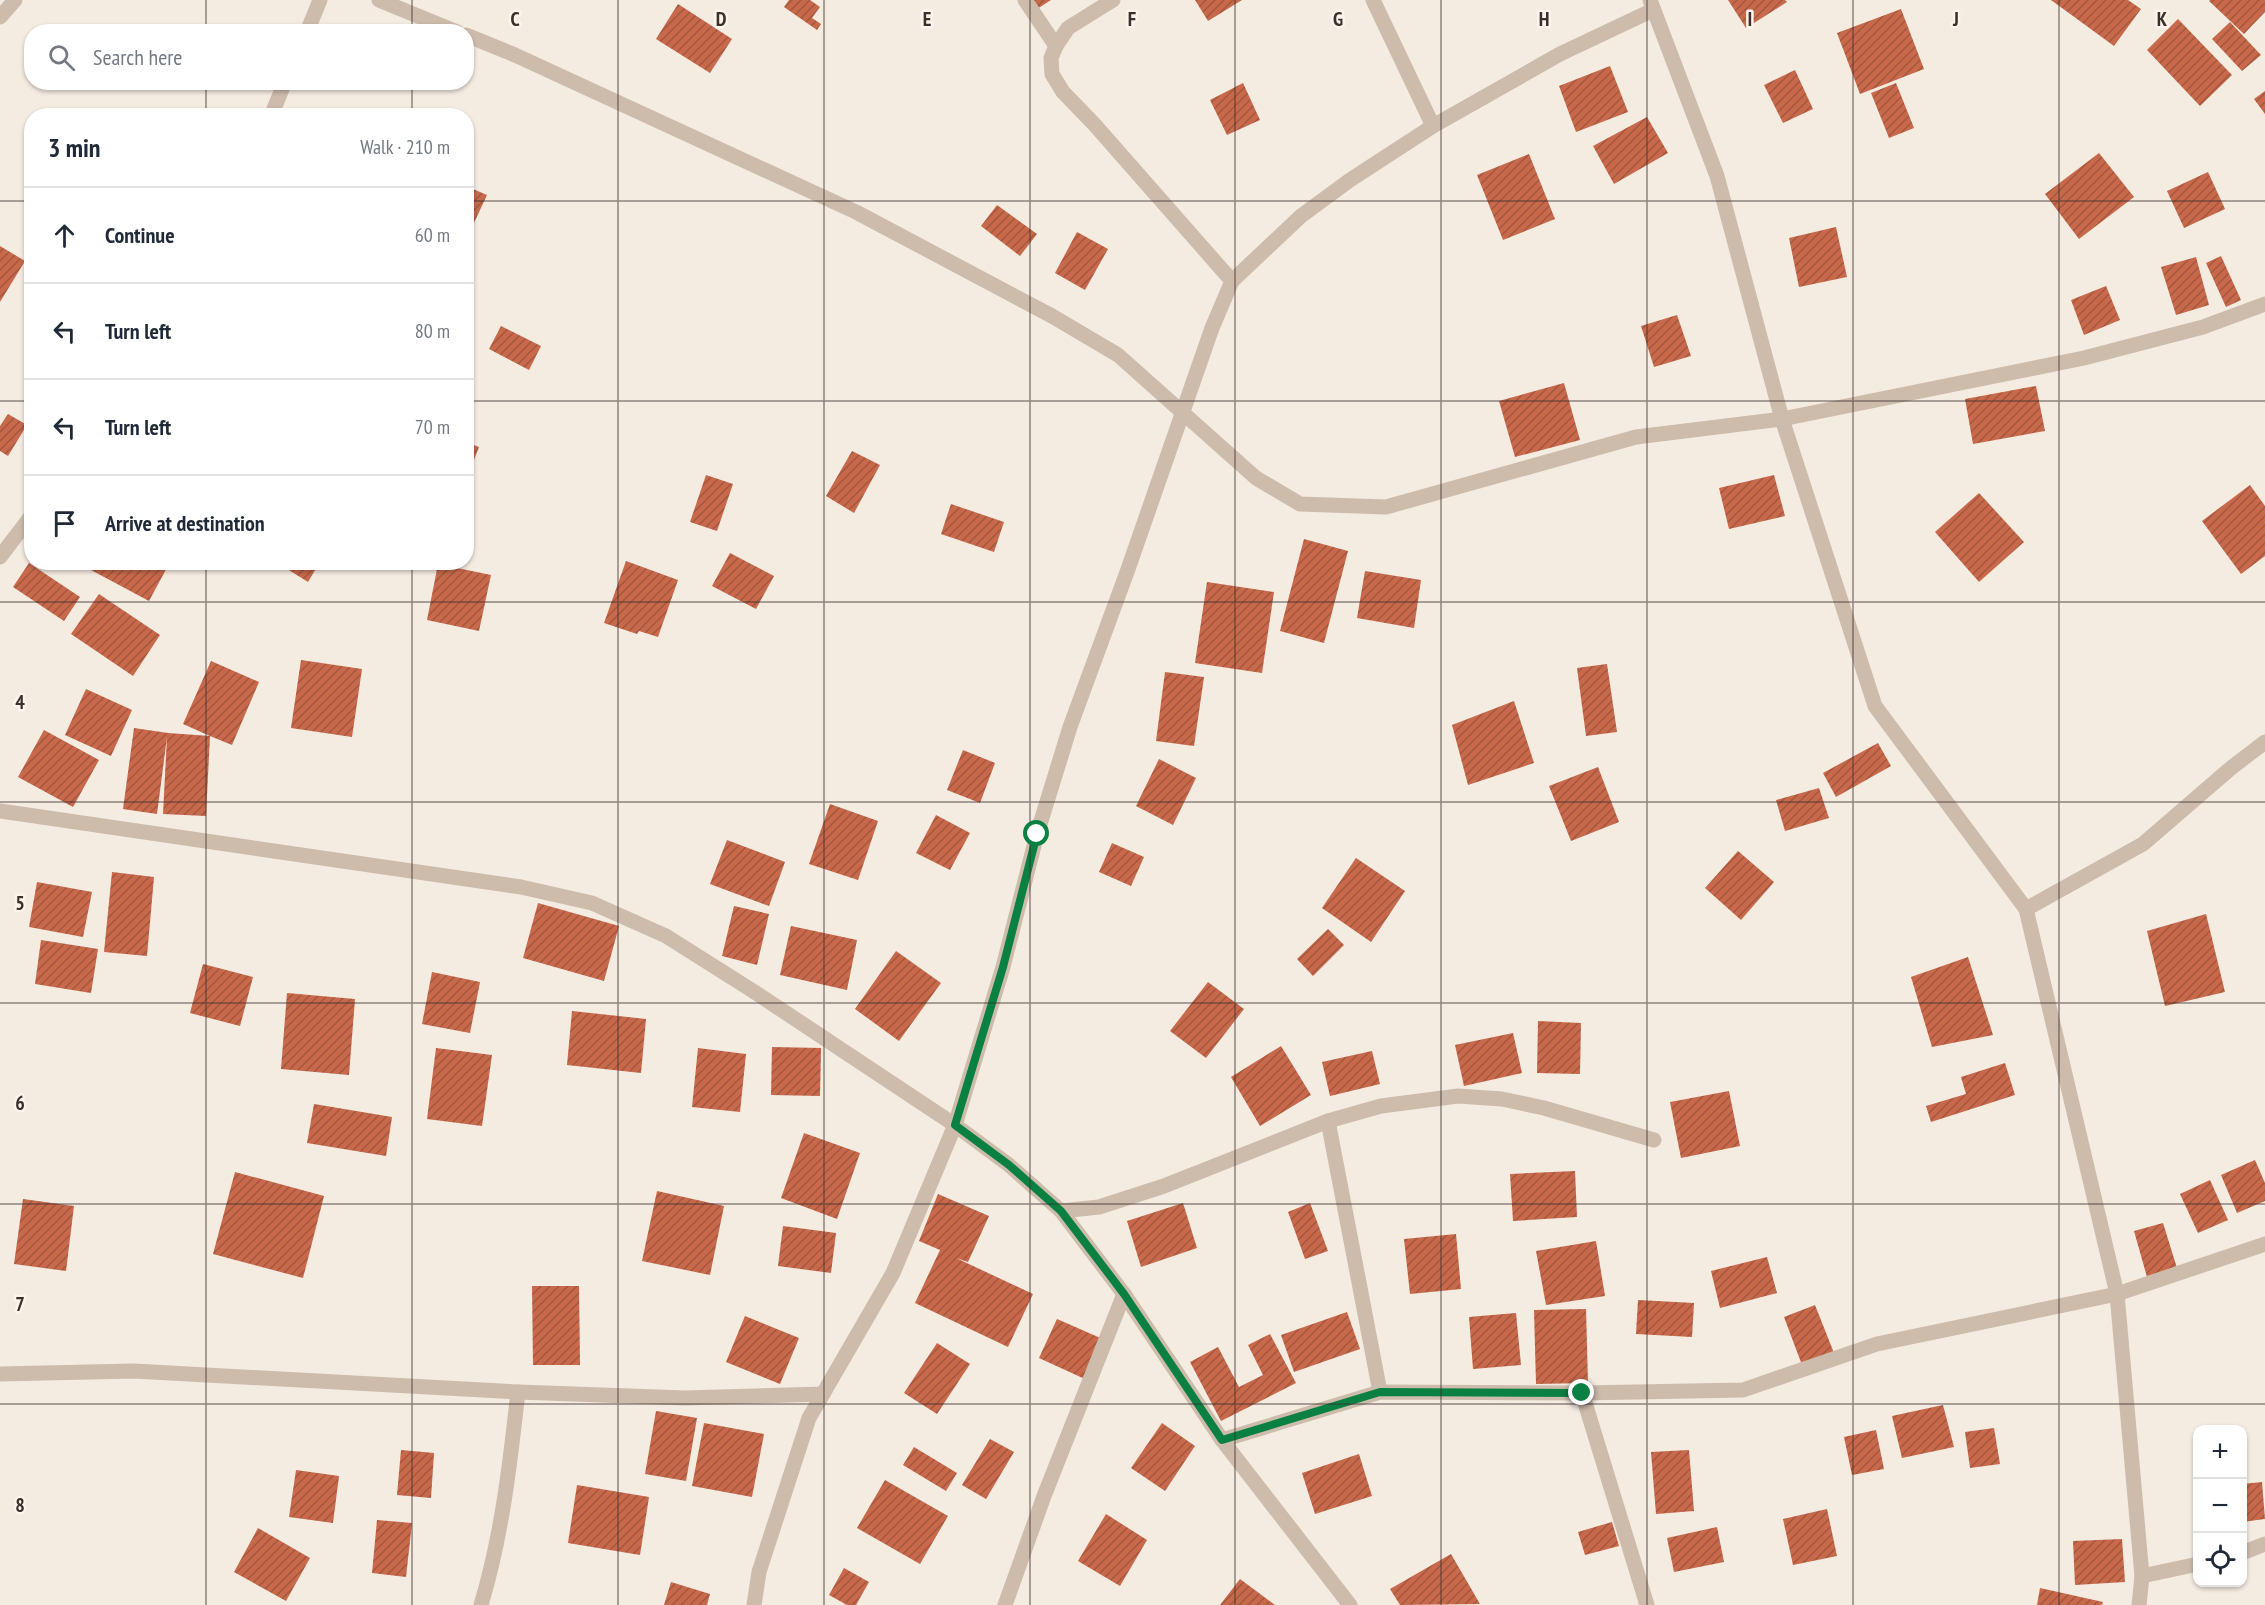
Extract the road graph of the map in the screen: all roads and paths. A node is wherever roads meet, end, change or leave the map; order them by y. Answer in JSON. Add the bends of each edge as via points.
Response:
{"nodes":[{"id":1,"x":15,"y":0,"type":"edge"},
{"id":2,"x":320,"y":0,"type":"edge"},
{"id":3,"x":379,"y":0,"type":"edge"},
{"id":4,"x":1025,"y":0,"type":"edge"},
{"id":5,"x":1113,"y":0,"type":"edge"},
{"id":6,"x":1373,"y":0,"type":"edge"},
{"id":7,"x":1652,"y":5,"type":"edge"},
{"id":8,"x":0,"y":16,"type":"edge"},
{"id":9,"x":310,"y":24,"type":"edge"},
{"id":10,"x":438,"y":24,"type":"edge"},
{"id":11,"x":474,"y":39,"type":"edge"},
{"id":12,"x":1056,"y":46,"type":"junction"},
{"id":13,"x":282,"y":90,"type":"edge"},
{"id":14,"x":274,"y":108,"type":"edge"},
{"id":15,"x":1433,"y":126,"type":"junction"},
{"id":16,"x":1232,"y":281,"type":"junction"},
{"id":17,"x":2265,"y":304,"type":"edge"},
{"id":18,"x":1182,"y":413,"type":"junction"},
{"id":19,"x":1782,"y":419,"type":"junction"},
{"id":20,"x":24,"y":526,"type":"edge"},
{"id":21,"x":0,"y":557,"type":"edge"},
{"id":22,"x":2265,"y":741,"type":"edge"},
{"id":23,"x":0,"y":811,"type":"edge"},
{"id":24,"x":2026,"y":909,"type":"junction"},
{"id":25,"x":1328,"y":1121,"type":"junction"},
{"id":26,"x":955,"y":1125,"type":"junction"},
{"id":27,"x":1654,"y":1140,"type":"dead end"},
{"id":28,"x":1061,"y":1211,"type":"junction"},
{"id":29,"x":2265,"y":1244,"type":"edge"},
{"id":30,"x":1124,"y":1294,"type":"junction"},
{"id":31,"x":2117,"y":1294,"type":"junction"},
{"id":32,"x":0,"y":1374,"type":"edge"},
{"id":33,"x":518,"y":1392,"type":"junction"},
{"id":34,"x":1380,"y":1392,"type":"junction"},
{"id":35,"x":1582,"y":1393,"type":"junction"},
{"id":36,"x":822,"y":1394,"type":"junction"},
{"id":37,"x":1222,"y":1440,"type":"junction"},
{"id":38,"x":2265,"y":1544,"type":"edge"},
{"id":39,"x":2247,"y":1551,"type":"edge"},
{"id":40,"x":2193,"y":1565,"type":"edge"},
{"id":41,"x":2142,"y":1576,"type":"junction"},
{"id":42,"x":1341,"y":1602,"type":"edge"},
{"id":43,"x":481,"y":1605,"type":"edge"},
{"id":44,"x":754,"y":1605,"type":"edge"},
{"id":45,"x":1005,"y":1605,"type":"edge"},
{"id":46,"x":1647,"y":1605,"type":"edge"},
{"id":47,"x":2139,"y":1605,"type":"edge"}],
"edges":[{"from":1,"to":8,"type":"street"},
{"from":2,"to":9,"type":"street"},
{"from":3,"to":10,"type":"street"},
{"from":4,"to":12,"type":"street"},
{"from":5,"to":12,"type":"street","via":[[1068,28]]},
{"from":6,"to":15,"type":"street"},
{"from":7,"to":15,"type":"street"},
{"from":7,"to":19,"type":"street","via":[[1717,176]]},
{"from":11,"to":18,"type":"street","via":[[856,212],[1118,355]]},
{"from":12,"to":16,"type":"street","via":[[1051,58],[1052,74],[1063,92]]},
{"from":13,"to":14,"type":"street"},
{"from":15,"to":16,"type":"street","via":[[1301,216]]},
{"from":16,"to":18,"type":"street"},
{"from":17,"to":19,"type":"street","via":[[2203,327],[2084,358]]},
{"from":18,"to":19,"type":"street","via":[[1256,478],[1300,504],[1386,507],[1635,437]]},
{"from":18,"to":26,"type":"street","via":[[1070,727]]},
{"from":19,"to":24,"type":"street","via":[[1875,706]]},
{"from":20,"to":21,"type":"street"},
{"from":22,"to":24,"type":"street","via":[[2143,844]]},
{"from":23,"to":26,"type":"street","via":[[521,887],[592,903],[666,936]]},
{"from":24,"to":31,"type":"street"},
{"from":25,"to":27,"type":"street","via":[[1381,1106],[1458,1096],[1502,1099],[1544,1108]]},
{"from":25,"to":28,"type":"street","via":[[1164,1186],[1099,1207]]},
{"from":25,"to":34,"type":"street"},
{"from":26,"to":28,"type":"street"},
{"from":26,"to":36,"type":"street","via":[[893,1273]]},
{"from":28,"to":30,"type":"street"},
{"from":29,"to":31,"type":"street"},
{"from":30,"to":37,"type":"street"},
{"from":30,"to":45,"type":"street"},
{"from":31,"to":35,"type":"street","via":[[1877,1344],[1743,1390]]},
{"from":31,"to":41,"type":"street"},
{"from":32,"to":33,"type":"street","via":[[134,1371]]},
{"from":33,"to":36,"type":"street","via":[[685,1398]]},
{"from":33,"to":43,"type":"street","via":[[494,1563]]},
{"from":34,"to":35,"type":"street"},
{"from":34,"to":37,"type":"street"},
{"from":35,"to":46,"type":"street"},
{"from":36,"to":44,"type":"street","via":[[800,1444],[759,1572]]},
{"from":37,"to":42,"type":"street"},
{"from":38,"to":39,"type":"street"},
{"from":40,"to":41,"type":"street"},
{"from":41,"to":47,"type":"street"}]}
